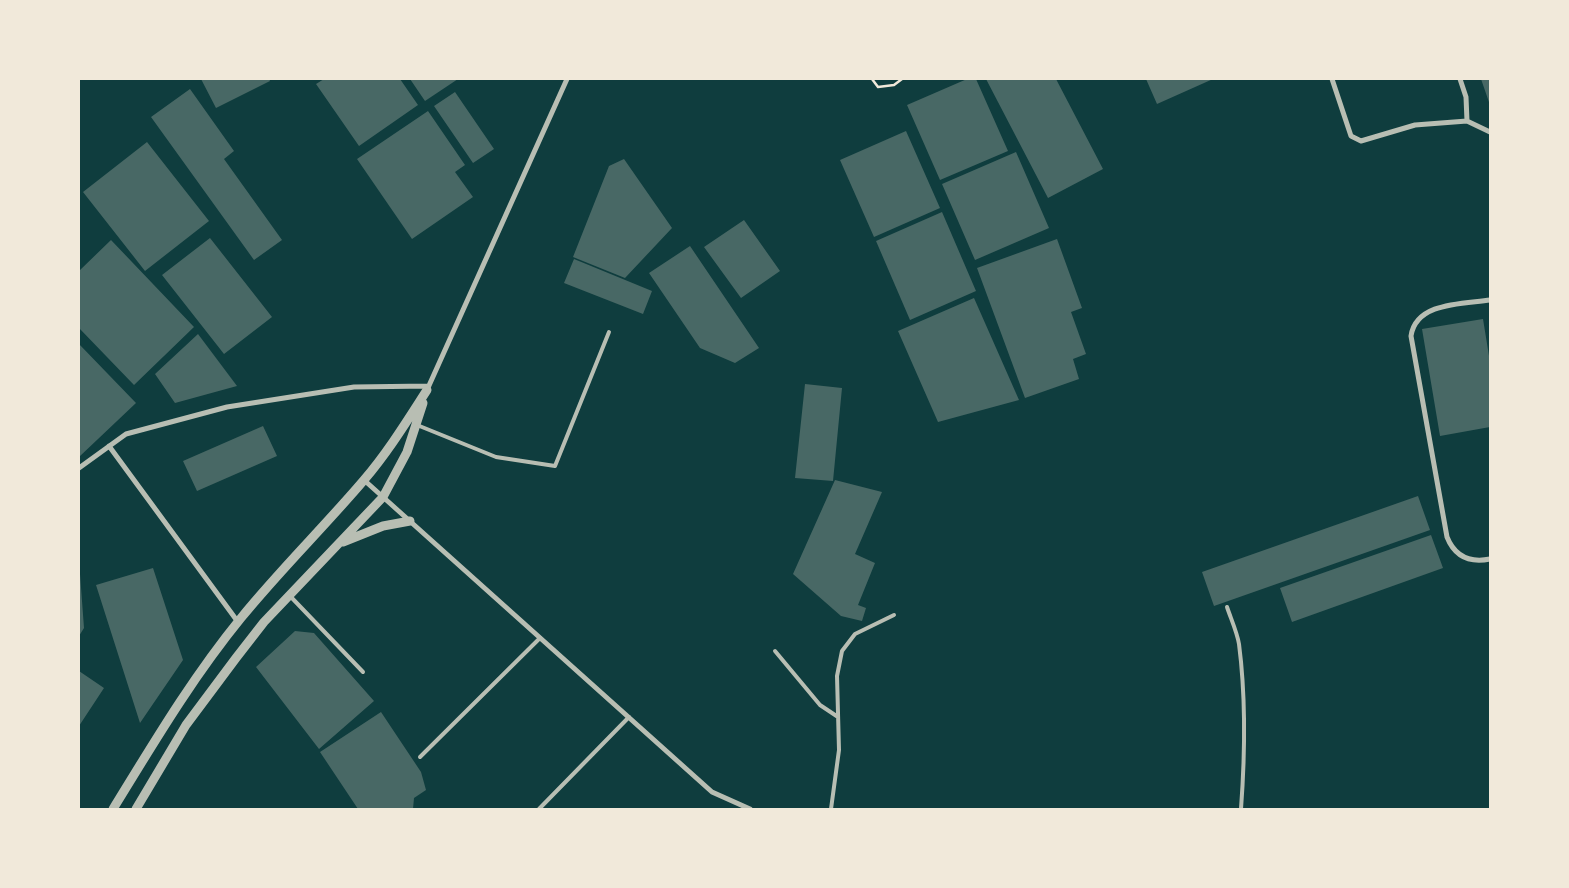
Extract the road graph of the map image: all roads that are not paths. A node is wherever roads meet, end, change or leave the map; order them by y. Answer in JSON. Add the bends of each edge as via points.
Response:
{"nodes":[{"id":1,"x":567,"y":79,"type":"edge"},
{"id":2,"x":1332,"y":79,"type":"edge"},
{"id":3,"x":1460,"y":79,"type":"edge"},
{"id":4,"x":1467,"y":121,"type":"junction"},
{"id":5,"x":1490,"y":132,"type":"edge"},
{"id":6,"x":1490,"y":300,"type":"edge"},
{"id":7,"x":608,"y":332,"type":"dead end"},
{"id":8,"x":428,"y":388,"type":"junction"},
{"id":9,"x":416,"y":424,"type":"junction"},
{"id":10,"x":108,"y":446,"type":"junction"},
{"id":11,"x":79,"y":468,"type":"edge"},
{"id":12,"x":364,"y":480,"type":"junction"},
{"id":13,"x":384,"y":497,"type":"junction"},
{"id":14,"x":410,"y":521,"type":"junction"},
{"id":15,"x":340,"y":543,"type":"junction"},
{"id":16,"x":1490,"y":558,"type":"edge"},
{"id":17,"x":290,"y":596,"type":"junction"},
{"id":18,"x":1227,"y":607,"type":"dead end"},
{"id":19,"x":894,"y":615,"type":"dead end"},
{"id":20,"x":238,"y":622,"type":"junction"},
{"id":21,"x":540,"y":638,"type":"junction"},
{"id":22,"x":775,"y":650,"type":"dead end"},
{"id":23,"x":363,"y":672,"type":"dead end"},
{"id":24,"x":629,"y":717,"type":"junction"},
{"id":25,"x":838,"y":718,"type":"junction"},
{"id":26,"x":420,"y":757,"type":"dead end"},
{"id":27,"x":113,"y":809,"type":"edge"},
{"id":28,"x":136,"y":809,"type":"edge"},
{"id":29,"x":539,"y":809,"type":"edge"},
{"id":30,"x":750,"y":809,"type":"edge"},
{"id":31,"x":831,"y":809,"type":"edge"},
{"id":32,"x":1240,"y":809,"type":"edge"}],
"edges":[{"from":1,"to":8,"type":"street"},
{"from":2,"to":4,"type":"street","via":[[1351,136],[1362,141],[1415,125]]},
{"from":3,"to":4,"type":"street","via":[[1466,96]]},
{"from":4,"to":5,"type":"street"},
{"from":6,"to":16,"type":"street","via":[[1428,311],[1417,320],[1411,336],[1447,537],[1454,550],[1465,558],[1476,561]]},
{"from":7,"to":9,"type":"lane","via":[[555,466],[496,457]]},
{"from":8,"to":9,"type":"street"},
{"from":8,"to":10,"type":"street","via":[[354,387],[227,408],[126,434]]},
{"from":8,"to":12,"type":"street","via":[[395,440]]},
{"from":9,"to":13,"type":"street","via":[[407,452]]},
{"from":10,"to":11,"type":"street"},
{"from":10,"to":20,"type":"street"},
{"from":12,"to":13,"type":"street"},
{"from":12,"to":20,"type":"street","via":[[278,573]]},
{"from":13,"to":14,"type":"street"},
{"from":13,"to":15,"type":"street"},
{"from":14,"to":15,"type":"street","via":[[383,526]]},
{"from":14,"to":21,"type":"street"},
{"from":15,"to":17,"type":"street"},
{"from":17,"to":23,"type":"lane"},
{"from":17,"to":28,"type":"street","via":[[264,622],[186,725]]},
{"from":18,"to":32,"type":"lane","via":[[1238,642],[1241,672],[1244,767]]},
{"from":19,"to":25,"type":"lane","via":[[861,631],[845,645],[839,658],[837,676]]},
{"from":20,"to":27,"type":"street","via":[[176,707]]},
{"from":21,"to":24,"type":"street"},
{"from":21,"to":26,"type":"lane"},
{"from":22,"to":25,"type":"lane","via":[[820,705]]},
{"from":24,"to":29,"type":"lane"},
{"from":24,"to":30,"type":"street","via":[[712,792]]},
{"from":25,"to":31,"type":"lane","via":[[839,750]]}]}
